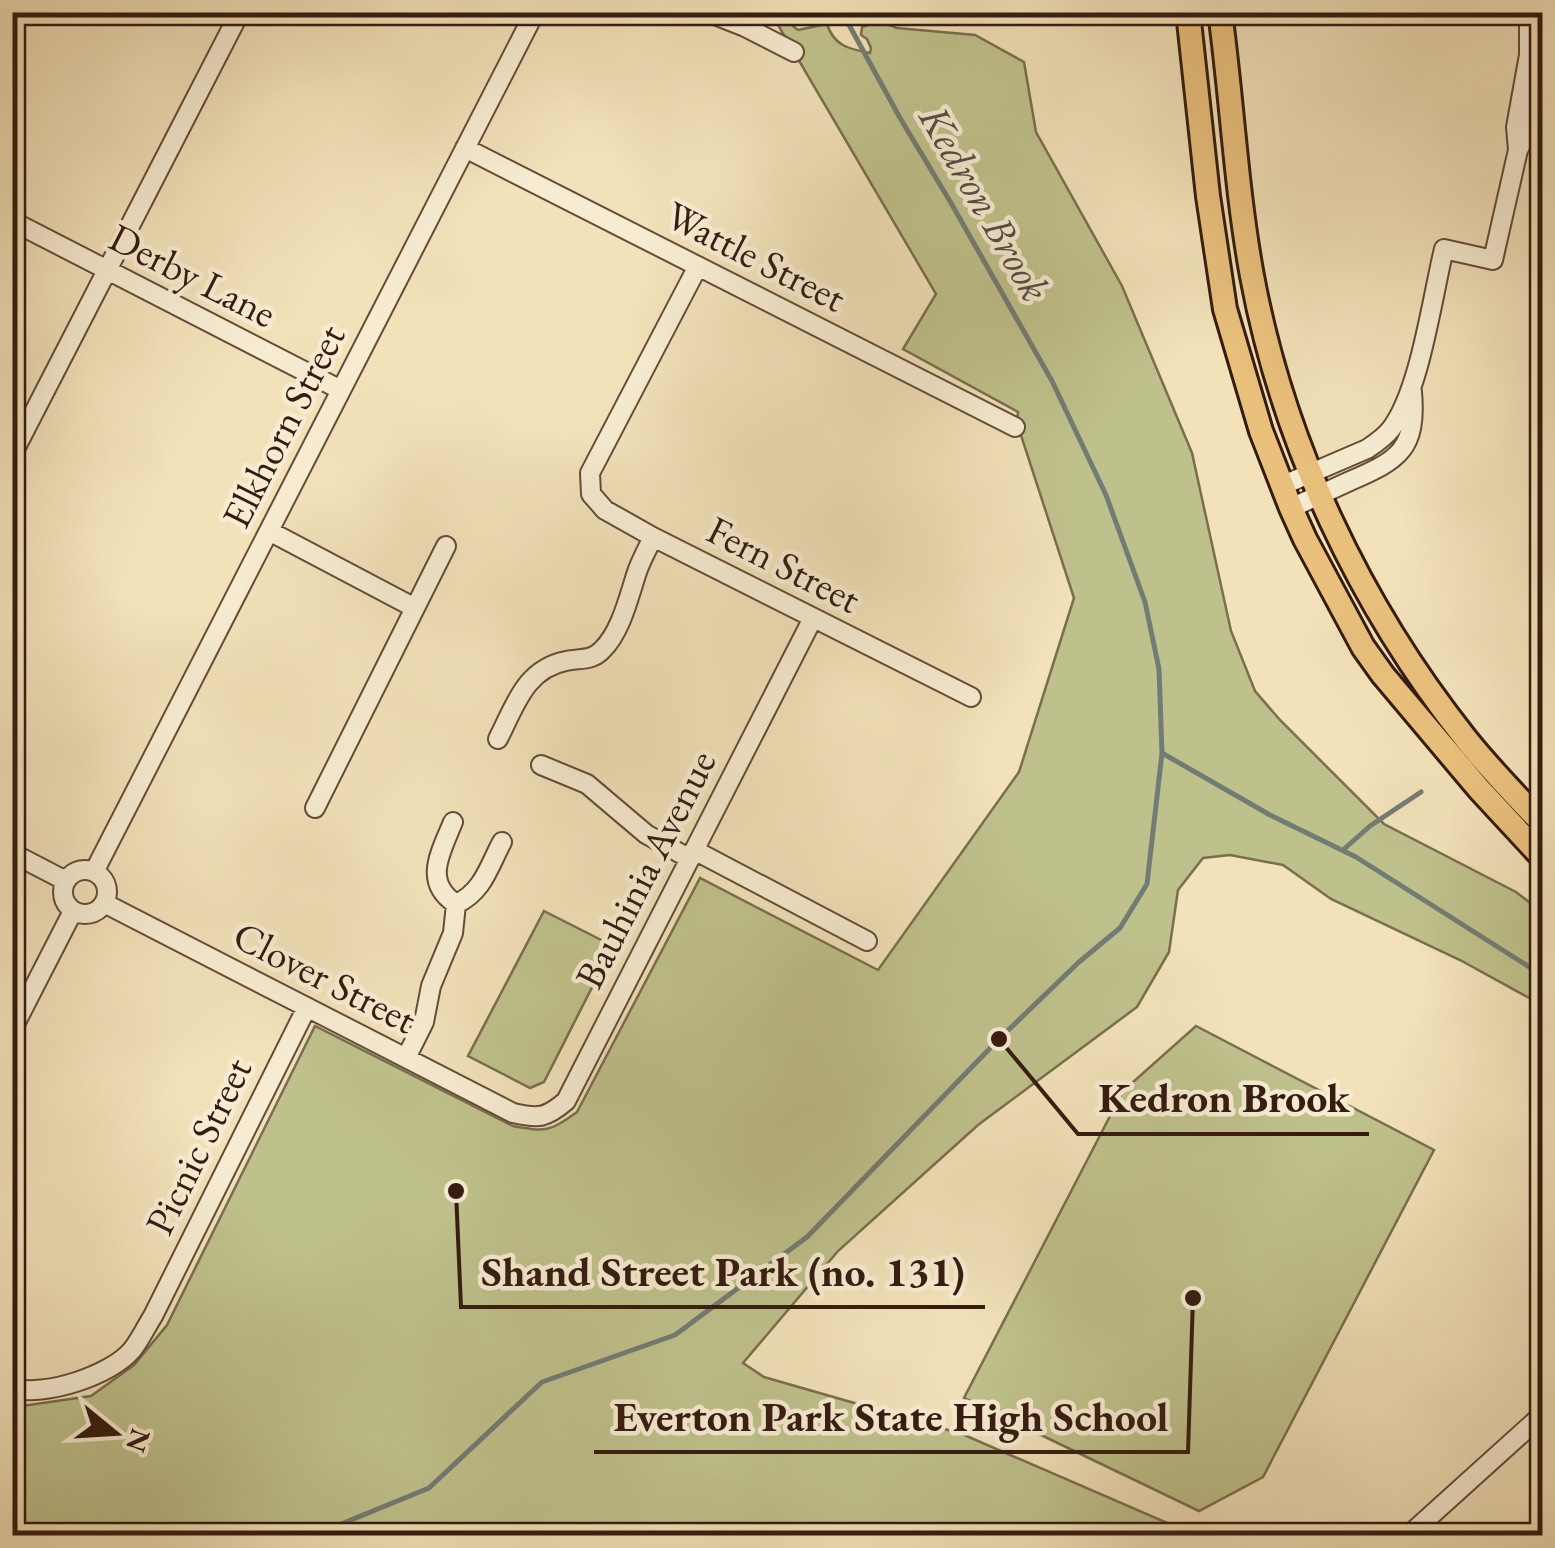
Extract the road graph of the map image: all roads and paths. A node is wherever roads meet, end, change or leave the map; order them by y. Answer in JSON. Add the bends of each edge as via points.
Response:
{"nodes":[{"id":1,"x":240,"y":12,"type":"edge"},
{"id":2,"x":535,"y":12,"type":"edge"},
{"id":3,"x":707,"y":12,"type":"edge"},
{"id":4,"x":1188,"y":12,"type":"edge"},
{"id":5,"x":1220,"y":12,"type":"edge"},
{"id":6,"x":1529,"y":12,"type":"edge"},
{"id":7,"x":794,"y":52,"type":"dead end"},
{"id":8,"x":1542,"y":81,"type":"edge"},
{"id":9,"x":465,"y":148,"type":"junction"},
{"id":10,"x":1518,"y":150,"type":"junction"},
{"id":11,"x":12,"y":221,"type":"edge"},
{"id":12,"x":698,"y":266,"type":"junction"},
{"id":13,"x":107,"y":270,"type":"junction"},
{"id":14,"x":341,"y":390,"type":"junction"},
{"id":15,"x":1015,"y":428,"type":"dead end"},
{"id":16,"x":12,"y":455,"type":"edge"},
{"id":17,"x":1316,"y":484,"type":"junction"},
{"id":18,"x":1282,"y":486,"type":"junction"},
{"id":19,"x":1291,"y":508,"type":"junction"},
{"id":20,"x":269,"y":531,"type":"junction"},
{"id":21,"x":653,"y":537,"type":"junction"},
{"id":22,"x":446,"y":546,"type":"dead end"},
{"id":23,"x":415,"y":608,"type":"junction"},
{"id":24,"x":814,"y":618,"type":"junction"},
{"id":25,"x":971,"y":697,"type":"dead end"},
{"id":26,"x":498,"y":740,"type":"dead end"},
{"id":27,"x":542,"y":765,"type":"dead end"},
{"id":28,"x":314,"y":808,"type":"dead end"},
{"id":29,"x":453,"y":822,"type":"dead end"},
{"id":30,"x":1542,"y":823,"type":"edge"},
{"id":31,"x":502,"y":842,"type":"dead end"},
{"id":32,"x":12,"y":854,"type":"edge"},
{"id":33,"x":692,"y":854,"type":"junction"},
{"id":34,"x":1542,"y":857,"type":"edge"},
{"id":35,"x":94,"y":872,"type":"junction"},
{"id":36,"x":66,"y":881,"type":"junction"},
{"id":37,"x":104,"y":903,"type":"junction"},
{"id":38,"x":456,"y":904,"type":"junction"},
{"id":39,"x":73,"y":911,"type":"junction"},
{"id":40,"x":867,"y":941,"type":"dead end"},
{"id":41,"x":306,"y":1007,"type":"junction"},
{"id":42,"x":12,"y":1030,"type":"edge"},
{"id":43,"x":406,"y":1058,"type":"junction"},
{"id":44,"x":514,"y":1114,"type":"joint"},
{"id":45,"x":12,"y":1388,"type":"edge"},
{"id":46,"x":1542,"y":1414,"type":"edge"},
{"id":47,"x":1408,"y":1536,"type":"edge"}],
"edges":[{"from":1,"to":13,"type":"street"},
{"from":2,"to":9,"type":"street","name":"Elkhorn Street"},
{"from":3,"to":7,"type":"street"},
{"from":4,"to":18,"type":"main road","via":[[1225,309]]},
{"from":5,"to":17,"type":"main road","via":[[1253,279]]},
{"from":6,"to":10,"type":"street"},
{"from":8,"to":10,"type":"street"},
{"from":9,"to":12,"type":"street","name":"Wattle Street"},
{"from":9,"to":14,"type":"street","name":"Elkhorn Street"},
{"from":10,"to":17,"type":"street","via":[[1492,260],[1444,250],[1412,387],[1407,442],[1387,464]]},
{"from":11,"to":13,"type":"street","name":"Derby Lane"},
{"from":12,"to":15,"type":"street","name":"Wattle Street"},
{"from":12,"to":21,"type":"street","name":"Fern Street","via":[[590,473],[591,494],[605,510]]},
{"from":13,"to":14,"type":"street","name":"Derby Lane"},
{"from":13,"to":16,"type":"street"},
{"from":14,"to":20,"type":"street","name":"Elkhorn Street"},
{"from":17,"to":18,"type":"street"},
{"from":17,"to":19,"type":"street"},
{"from":17,"to":30,"type":"main road","via":[[1402,648],[1466,740]]},
{"from":18,"to":19,"type":"main road"},
{"from":19,"to":34,"type":"main road","via":[[1383,675]]},
{"from":20,"to":23,"type":"street"},
{"from":20,"to":35,"type":"street","name":"Elkhorn Street"},
{"from":21,"to":24,"type":"street","name":"Fern Street"},
{"from":21,"to":26,"type":"street","via":[[607,645],[599,654],[565,660],[530,679]]},
{"from":22,"to":23,"type":"street"},
{"from":23,"to":28,"type":"street"},
{"from":24,"to":25,"type":"street","name":"Fern Street"},
{"from":24,"to":33,"type":"street","name":"Bauhinia Avenue"},
{"from":27,"to":33,"type":"street","via":[[587,784],[646,834]]},
{"from":29,"to":38,"type":"street","via":[[436,882]]},
{"from":31,"to":38,"type":"street","via":[[478,890]]},
{"from":32,"to":36,"type":"street"},
{"from":33,"to":40,"type":"street"},
{"from":33,"to":44,"type":"street","name":"Bauhinia Avenue","via":[[566,1101],[535,1118]]},
{"from":35,"to":36,"type":"street","via":[[81,870]]},
{"from":35,"to":37,"type":"street","via":[[108,891]]},
{"from":36,"to":39,"type":"street","via":[[64,900]]},
{"from":37,"to":39,"type":"street","via":[[87,914]]},
{"from":37,"to":41,"type":"street","name":"Clover Street"},
{"from":38,"to":43,"type":"street","via":[[453,933]]},
{"from":39,"to":42,"type":"street"},
{"from":41,"to":43,"type":"street","name":"Clover Street"},
{"from":41,"to":45,"type":"street","name":"Picnic Street","via":[[131,1351],[78,1383]]},
{"from":43,"to":44,"type":"street","name":"Clover Street"},
{"from":46,"to":47,"type":"street"}]}
